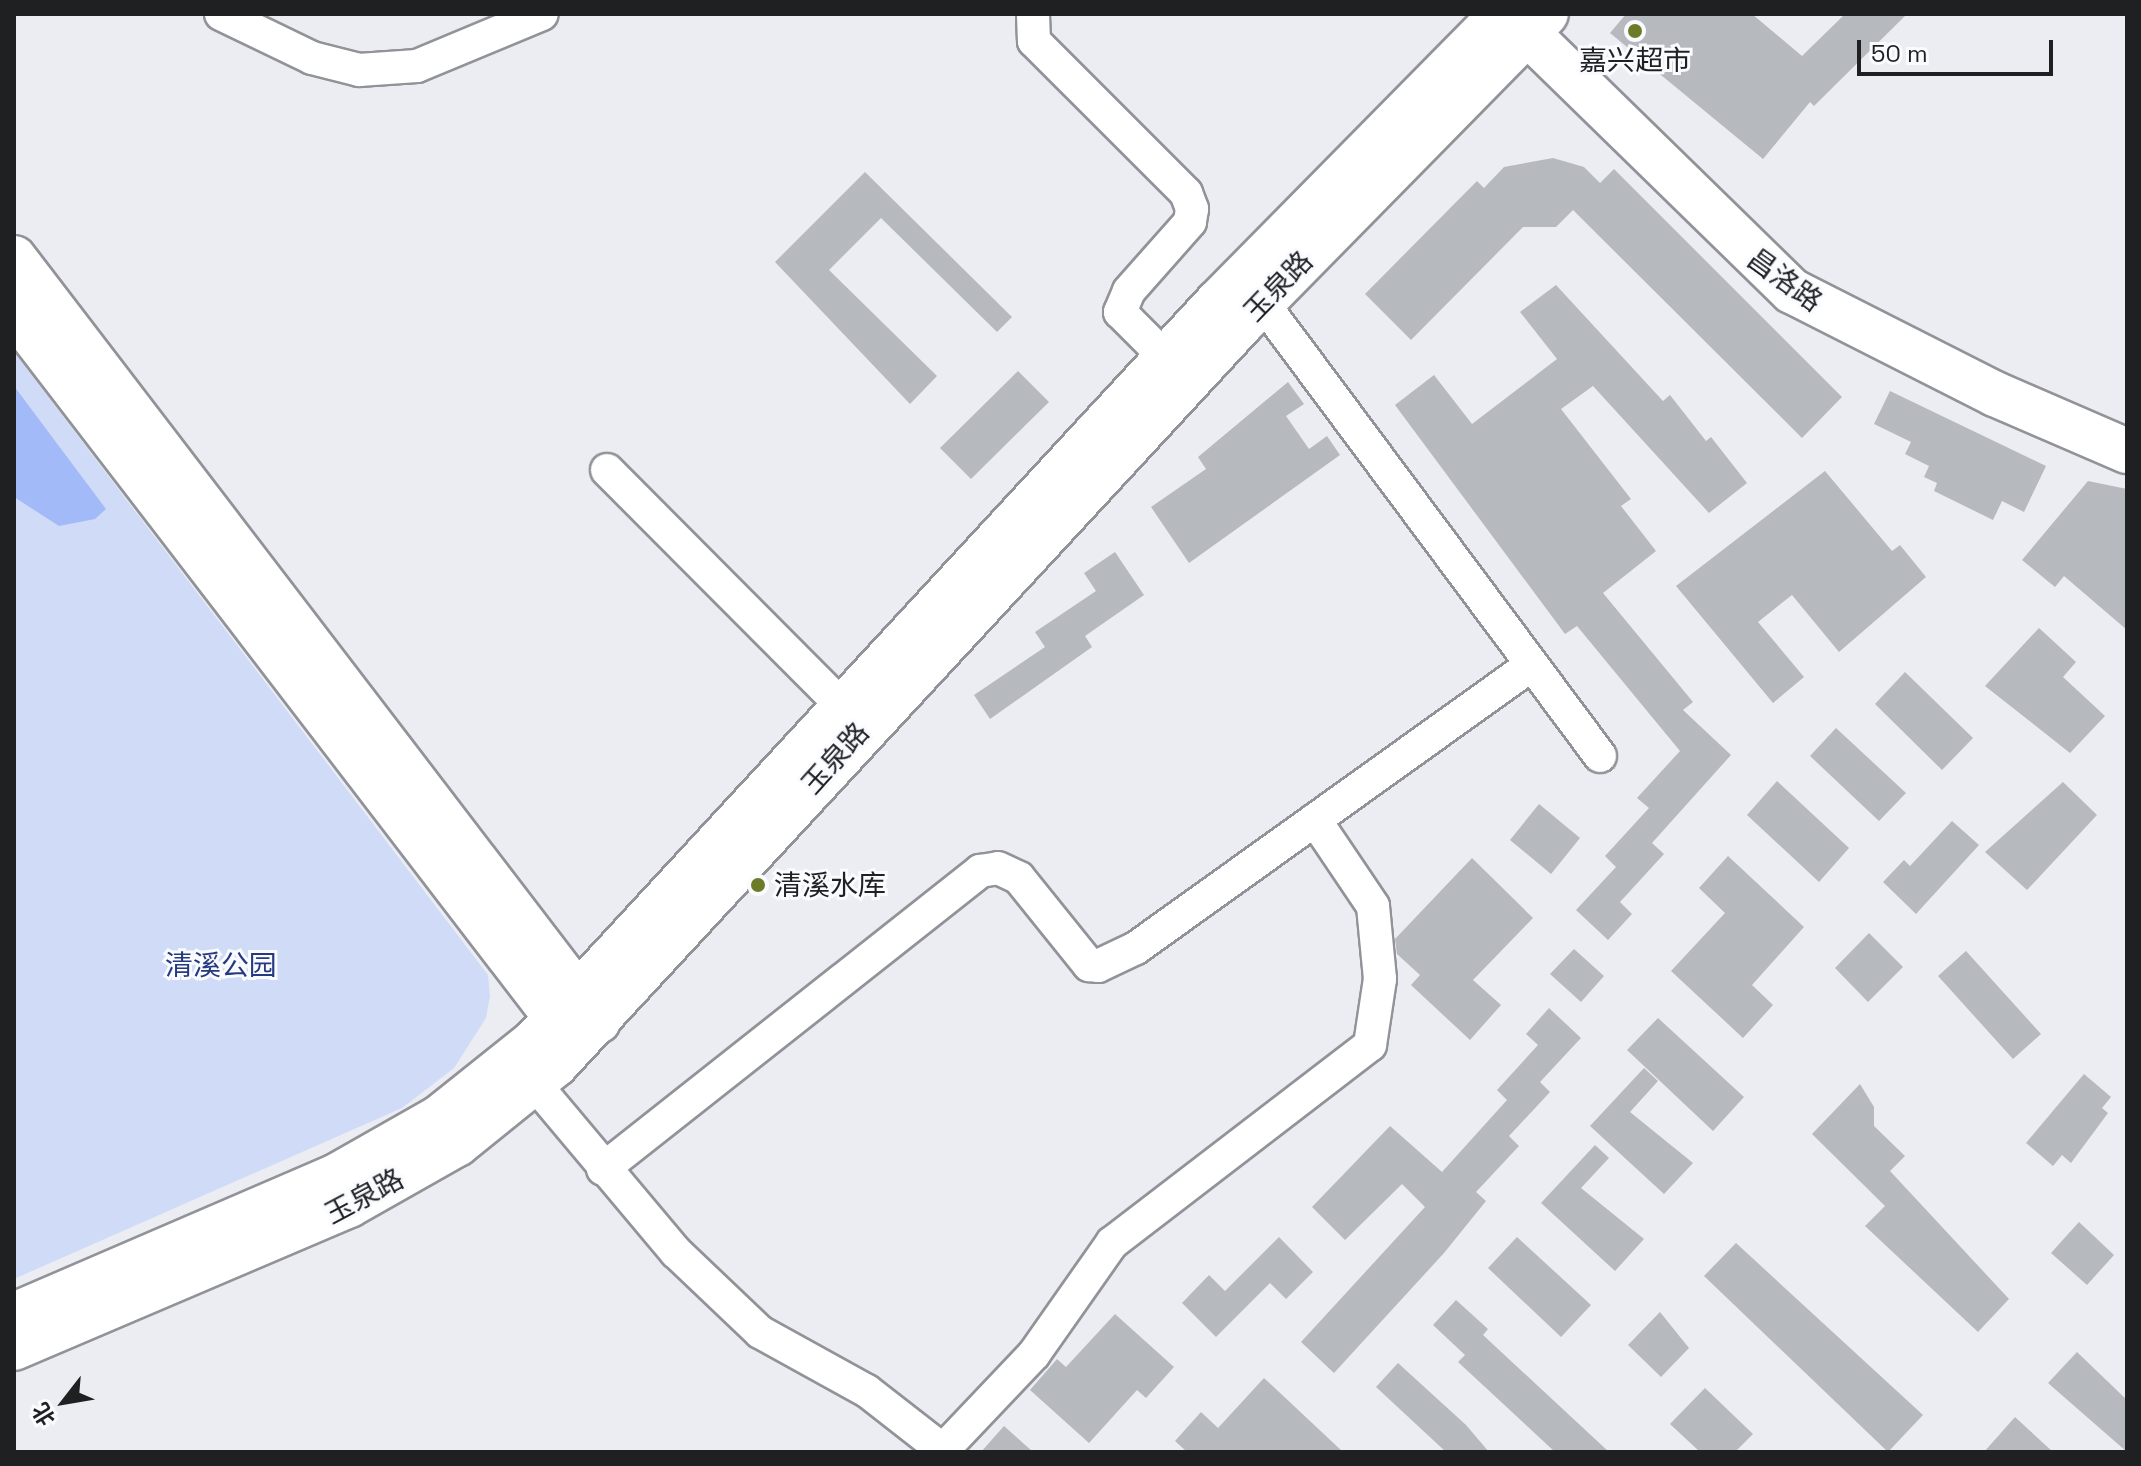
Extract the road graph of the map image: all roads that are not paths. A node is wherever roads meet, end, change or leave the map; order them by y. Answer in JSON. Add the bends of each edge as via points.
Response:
{"nodes":[{"id":1,"x":221,"y":14,"type":"edge"},
{"id":2,"x":542,"y":14,"type":"edge"},
{"id":3,"x":1033,"y":14,"type":"edge"},
{"id":4,"x":1521,"y":19,"type":"edge"},
{"id":5,"x":14,"y":258,"type":"edge"},
{"id":6,"x":1262,"y":302,"type":"junction"},
{"id":7,"x":14,"y":311,"type":"edge"},
{"id":8,"x":1166,"y":358,"type":"junction"},
{"id":9,"x":2127,"y":451,"type":"edge"},
{"id":10,"x":607,"y":470,"type":"dead end"},
{"id":11,"x":1532,"y":665,"type":"junction"},
{"id":12,"x":841,"y":705,"type":"junction"},
{"id":13,"x":1600,"y":756,"type":"dead end"},
{"id":14,"x":1315,"y":820,"type":"junction"},
{"id":15,"x":578,"y":1021,"type":"junction"},
{"id":16,"x":534,"y":1083,"type":"junction"},
{"id":17,"x":603,"y":1169,"type":"junction"},
{"id":18,"x":14,"y":1315,"type":"edge"},
{"id":19,"x":14,"y":1348,"type":"edge"},
{"id":20,"x":944,"y":1451,"type":"edge"}],
"edges":[{"from":1,"to":2,"type":"street","via":[[312,58],[359,70],[417,66]]},
{"from":3,"to":8,"type":"street","via":[[1034,41],[1186,193],[1190,222],[1129,291],[1120,312]]},
{"from":4,"to":6,"type":"main road","name":"玉泉路"},
{"from":4,"to":8,"type":"main road","name":"玉泉路"},
{"from":4,"to":9,"type":"main road","name":"昌洛路","via":[[1792,291],[1995,394]]},
{"from":5,"to":15,"type":"main road"},
{"from":6,"to":11,"type":"street"},
{"from":6,"to":15,"type":"main road","name":"玉泉路","via":[[833,759]]},
{"from":7,"to":15,"type":"main road"},
{"from":8,"to":12,"type":"main road","name":"玉泉路"},
{"from":10,"to":12,"type":"street"},
{"from":11,"to":13,"type":"street"},
{"from":11,"to":14,"type":"street"},
{"from":12,"to":15,"type":"main road","name":"玉泉路"},
{"from":14,"to":17,"type":"street","via":[[1136,948],[1098,966],[1089,965],[1019,878],[998,868],[980,871]]},
{"from":14,"to":20,"type":"street","via":[[1373,906],[1380,979],[1370,1045],[1112,1243],[1034,1354]]},
{"from":15,"to":16,"type":"main road","name":"玉泉路"},
{"from":15,"to":18,"type":"main road","name":"玉泉路","via":[[388,1149],[271,1208]]},
{"from":16,"to":17,"type":"street"},
{"from":16,"to":19,"type":"main road","name":"玉泉路","via":[[457,1144],[349,1205]]},
{"from":17,"to":20,"type":"street","via":[[760,1332],[889,1405]]}]}
